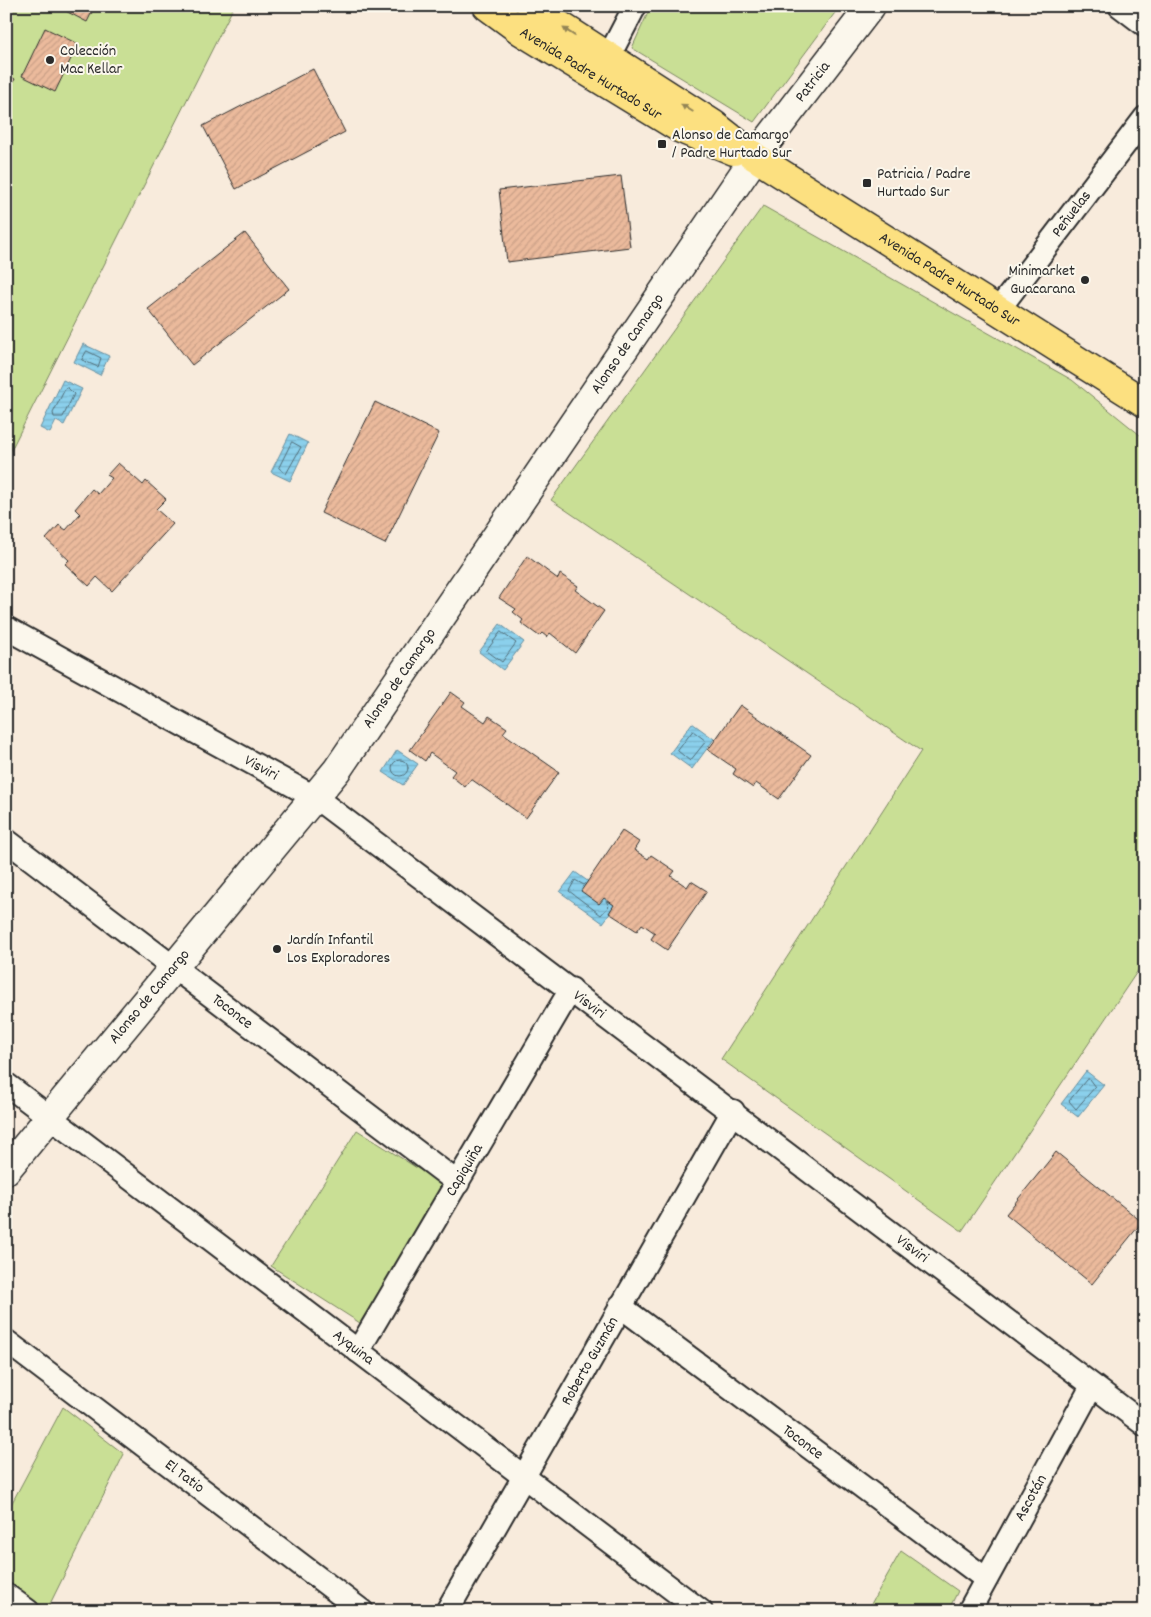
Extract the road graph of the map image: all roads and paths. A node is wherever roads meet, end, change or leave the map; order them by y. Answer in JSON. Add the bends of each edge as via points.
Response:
{"nodes":[{"id":1,"x":487,"y":6,"type":"edge"},
{"id":2,"x":530,"y":6,"type":"edge"},
{"id":3,"x":635,"y":6,"type":"edge"},
{"id":4,"x":871,"y":6,"type":"edge"},
{"id":5,"x":1120,"y":6,"type":"edge"},
{"id":6,"x":1145,"y":25,"type":"edge"},
{"id":7,"x":608,"y":58,"type":"junction"},
{"id":8,"x":1145,"y":118,"type":"edge"},
{"id":9,"x":754,"y":157,"type":"junction"},
{"id":10,"x":998,"y":310,"type":"junction"},
{"id":11,"x":1145,"y":403,"type":"edge"},
{"id":12,"x":6,"y":628,"type":"edge"},
{"id":13,"x":316,"y":798,"type":"junction"},
{"id":14,"x":6,"y":840,"type":"edge"},
{"id":15,"x":174,"y":968,"type":"junction"},
{"id":16,"x":571,"y":989,"type":"junction"},
{"id":17,"x":6,"y":1084,"type":"edge"},
{"id":18,"x":733,"y":1111,"type":"junction"},
{"id":19,"x":50,"y":1118,"type":"junction"},
{"id":20,"x":6,"y":1170,"type":"edge"},
{"id":21,"x":458,"y":1183,"type":"junction"},
{"id":22,"x":620,"y":1306,"type":"junction"},
{"id":23,"x":6,"y":1341,"type":"edge"},
{"id":24,"x":358,"y":1351,"type":"junction"},
{"id":25,"x":1092,"y":1386,"type":"junction"},
{"id":26,"x":1145,"y":1425,"type":"edge"},
{"id":27,"x":523,"y":1476,"type":"junction"},
{"id":28,"x":986,"y":1579,"type":"junction"},
{"id":29,"x":6,"y":1594,"type":"edge"},
{"id":30,"x":694,"y":1608,"type":"edge"},
{"id":31,"x":28,"y":1611,"type":"edge"},
{"id":32,"x":362,"y":1611,"type":"edge"},
{"id":33,"x":447,"y":1611,"type":"edge"},
{"id":34,"x":969,"y":1611,"type":"edge"}],
"edges":[{"from":1,"to":9,"type":"main road","name":"Avenida Padre Hurtado Sur","via":[[521,31],[681,129],[713,144]]},
{"from":7,"to":2,"type":"main road","name":"Avenida Padre Hurtado Sur","one_way":true},
{"from":3,"to":7,"type":"street"},
{"from":4,"to":9,"type":"street","name":"Patricia"},
{"from":5,"to":6,"type":"street"},
{"from":9,"to":7,"type":"main road","name":"Avenida Padre Hurtado Sur","one_way":true,"via":[[713,124]]},
{"from":8,"to":10,"type":"street","name":"Peñuelas"},
{"from":9,"to":10,"type":"main road","name":"Avenida Padre Hurtado Sur"},
{"from":9,"to":13,"type":"street","name":"Alonso de Camargo"},
{"from":10,"to":11,"type":"main road","name":"Avenida Padre Hurtado Sur"},
{"from":12,"to":13,"type":"street","name":"Visviri"},
{"from":13,"to":15,"type":"street","name":"Alonso de Camargo"},
{"from":13,"to":16,"type":"street","name":"Visviri"},
{"from":14,"to":15,"type":"street","name":"Toconce"},
{"from":15,"to":19,"type":"street","name":"Alonso de Camargo"},
{"from":15,"to":21,"type":"street","name":"Toconce"},
{"from":16,"to":18,"type":"street","name":"Visviri"},
{"from":16,"to":21,"type":"street","name":"Capiquiña"},
{"from":17,"to":19,"type":"street","name":"Ayquina"},
{"from":18,"to":22,"type":"street","name":"Roberto Guzmán"},
{"from":18,"to":25,"type":"street","name":"Visviri"},
{"from":19,"to":20,"type":"street","name":"Alonso de Camargo"},
{"from":19,"to":24,"type":"street","name":"Ayquina"},
{"from":21,"to":24,"type":"street","name":"Capiquiña"},
{"from":22,"to":27,"type":"street","name":"Roberto Guzmán"},
{"from":22,"to":28,"type":"street","name":"Toconce"},
{"from":23,"to":32,"type":"street","name":"El Tatio"},
{"from":24,"to":27,"type":"street","name":"Ayquina"},
{"from":25,"to":26,"type":"street","name":"Visviri"},
{"from":25,"to":28,"type":"street","name":"Ascotán"},
{"from":27,"to":30,"type":"street","name":"Ayquina"},
{"from":27,"to":33,"type":"street","name":"Roberto Guzmán"},
{"from":28,"to":34,"type":"street","name":"Ascotán"},
{"from":29,"to":31,"type":"street"}]}
